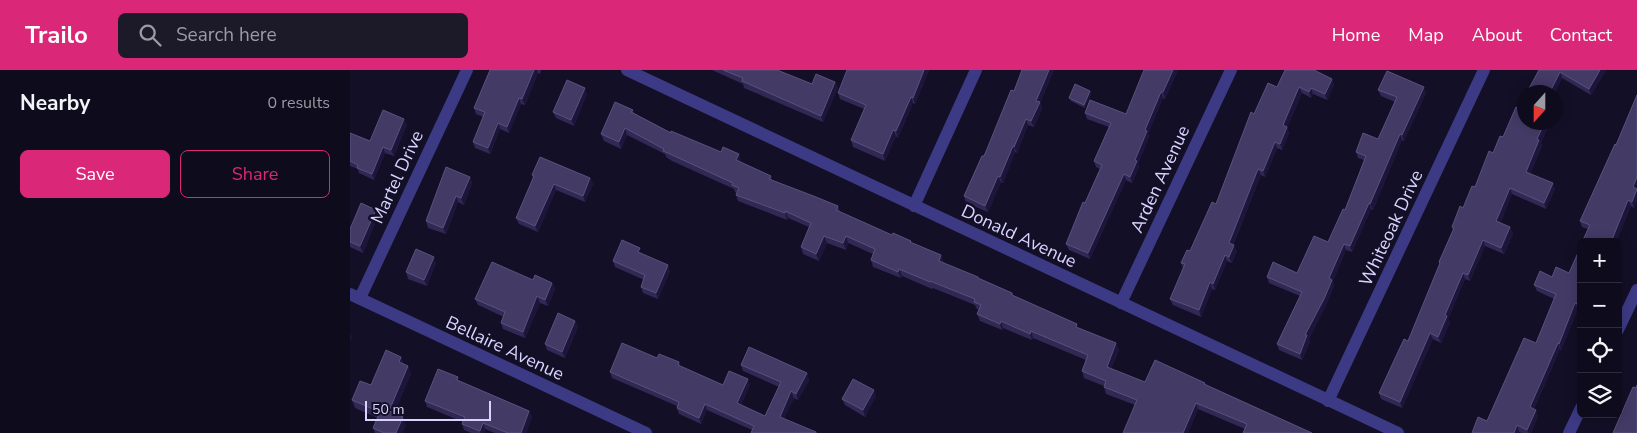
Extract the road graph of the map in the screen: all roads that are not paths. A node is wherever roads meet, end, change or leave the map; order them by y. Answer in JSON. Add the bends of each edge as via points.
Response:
{"nodes":[{"id":1,"x":467,"y":70,"type":"edge"},
{"id":2,"x":627,"y":70,"type":"edge"},
{"id":3,"x":976,"y":70,"type":"edge"},
{"id":4,"x":1231,"y":70,"type":"edge"},
{"id":5,"x":1484,"y":70,"type":"edge"},
{"id":6,"x":914,"y":206,"type":"junction"},
{"id":7,"x":1637,"y":290,"type":"edge"},
{"id":8,"x":355,"y":296,"type":"edge"},
{"id":9,"x":1121,"y":302,"type":"junction"},
{"id":10,"x":1619,"y":328,"type":"edge"},
{"id":11,"x":1328,"y":401,"type":"junction"},
{"id":12,"x":1577,"y":416,"type":"edge"},
{"id":13,"x":646,"y":433,"type":"edge"},
{"id":14,"x":1398,"y":433,"type":"edge"},
{"id":15,"x":1569,"y":433,"type":"edge"}],
"edges":[{"from":1,"to":8,"type":"street","name":"Martel Drive"},
{"from":2,"to":6,"type":"street","name":"Donald Avenue"},
{"from":3,"to":6,"type":"street"},
{"from":4,"to":9,"type":"street","name":"Arden Avenue"},
{"from":5,"to":11,"type":"street","name":"Whiteoak Drive"},
{"from":6,"to":9,"type":"street","name":"Donald Avenue"},
{"from":7,"to":10,"type":"street"},
{"from":8,"to":13,"type":"street","name":"Bellaire Avenue"},
{"from":9,"to":11,"type":"street","name":"Donald Avenue"},
{"from":11,"to":14,"type":"street","name":"Donald Avenue"},
{"from":12,"to":15,"type":"street"}]}
